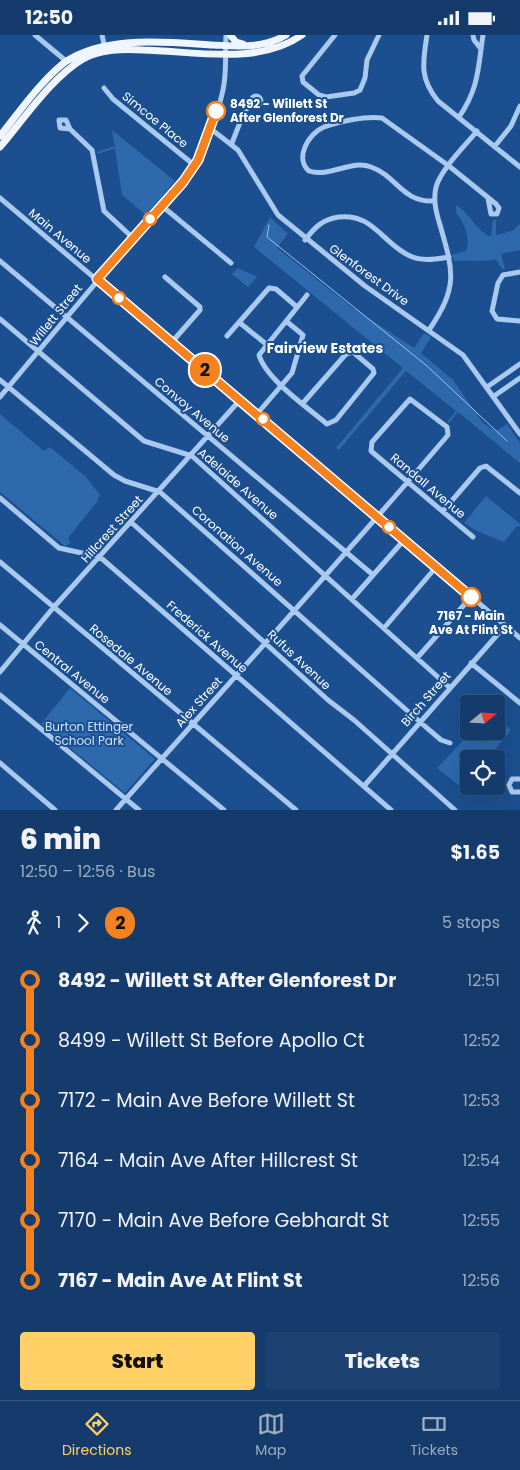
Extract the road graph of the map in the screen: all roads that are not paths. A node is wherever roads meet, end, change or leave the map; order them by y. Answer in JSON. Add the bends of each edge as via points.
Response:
{"nodes":[{"id":1,"x":35,"y":35,"type":"edge"},
{"id":2,"x":102,"y":35,"type":"edge"},
{"id":3,"x":228,"y":35,"type":"edge"},
{"id":4,"x":286,"y":35,"type":"edge"},
{"id":5,"x":302,"y":35,"type":"edge"},
{"id":6,"x":335,"y":35,"type":"edge"},
{"id":7,"x":379,"y":35,"type":"edge"},
{"id":8,"x":427,"y":35,"type":"edge"},
{"id":9,"x":473,"y":35,"type":"edge"},
{"id":10,"x":483,"y":35,"type":"edge"},
{"id":11,"x":104,"y":44,"type":"junction"},
{"id":12,"x":258,"y":45,"type":"junction"},
{"id":13,"x":226,"y":49,"type":"junction"},
{"id":14,"x":481,"y":49,"type":"junction"},
{"id":15,"x":105,"y":52,"type":"junction"},
{"id":16,"x":66,"y":61,"type":"junction"},
{"id":17,"x":104,"y":88,"type":"dead end"},
{"id":18,"x":252,"y":103,"type":"dead end"},
{"id":19,"x":520,"y":106,"type":"edge"},
{"id":20,"x":459,"y":117,"type":"junction"},
{"id":21,"x":70,"y":129,"type":"dead end"},
{"id":22,"x":211,"y":129,"type":"junction"},
{"id":23,"x":477,"y":131,"type":"junction"},
{"id":24,"x":0,"y":136,"type":"edge"},
{"id":25,"x":232,"y":143,"type":"junction"},
{"id":26,"x":495,"y":146,"type":"junction"},
{"id":27,"x":0,"y":147,"type":"edge"},
{"id":28,"x":194,"y":165,"type":"junction"},
{"id":29,"x":449,"y":166,"type":"junction"},
{"id":30,"x":520,"y":167,"type":"edge"},
{"id":31,"x":0,"y":198,"type":"edge"},
{"id":32,"x":488,"y":198,"type":"dead end"},
{"id":33,"x":434,"y":201,"type":"junction"},
{"id":34,"x":162,"y":206,"type":"junction"},
{"id":35,"x":133,"y":238,"type":"junction"},
{"id":36,"x":306,"y":240,"type":"junction"},
{"id":37,"x":449,"y":257,"type":"junction"},
{"id":38,"x":0,"y":261,"type":"edge"},
{"id":39,"x":231,"y":263,"type":"dead end"},
{"id":40,"x":520,"y":272,"type":"edge"},
{"id":41,"x":166,"y":277,"type":"dead end"},
{"id":42,"x":97,"y":279,"type":"junction"},
{"id":43,"x":307,"y":295,"type":"dead end"},
{"id":44,"x":297,"y":307,"type":"junction"},
{"id":45,"x":68,"y":317,"type":"junction"},
{"id":46,"x":0,"y":319,"type":"edge"},
{"id":47,"x":286,"y":321,"type":"junction"},
{"id":48,"x":520,"y":321,"type":"edge"},
{"id":49,"x":240,"y":323,"type":"junction"},
{"id":50,"x":429,"y":330,"type":"junction"},
{"id":51,"x":227,"y":336,"type":"dead end"},
{"id":52,"x":172,"y":342,"type":"junction"},
{"id":53,"x":266,"y":344,"type":"junction"},
{"id":54,"x":39,"y":352,"type":"junction"},
{"id":55,"x":520,"y":365,"type":"edge"},
{"id":56,"x":520,"y":378,"type":"edge"},
{"id":57,"x":0,"y":380,"type":"edge"},
{"id":58,"x":281,"y":384,"type":"junction"},
{"id":59,"x":8,"y":387,"type":"junction"},
{"id":60,"x":487,"y":387,"type":"junction"},
{"id":61,"x":494,"y":396,"type":"junction"},
{"id":62,"x":0,"y":397,"type":"edge"},
{"id":63,"x":240,"y":400,"type":"junction"},
{"id":64,"x":303,"y":403,"type":"junction"},
{"id":65,"x":257,"y":414,"type":"junction"},
{"id":66,"x":520,"y":433,"type":"edge"},
{"id":67,"x":209,"y":437,"type":"junction"},
{"id":68,"x":371,"y":451,"type":"joint"},
{"id":69,"x":192,"y":456,"type":"junction"},
{"id":70,"x":408,"y":482,"type":"junction"},
{"id":71,"x":160,"y":491,"type":"junction"},
{"id":72,"x":520,"y":493,"type":"edge"},
{"id":73,"x":0,"y":498,"type":"edge"},
{"id":74,"x":443,"y":511,"type":"junction"},
{"id":75,"x":378,"y":518,"type":"junction"},
{"id":76,"x":132,"y":523,"type":"junction"},
{"id":77,"x":473,"y":537,"type":"dead end"},
{"id":78,"x":404,"y":540,"type":"junction"},
{"id":79,"x":348,"y":552,"type":"junction"},
{"id":80,"x":100,"y":557,"type":"junction"},
{"id":81,"x":0,"y":562,"type":"edge"},
{"id":82,"x":438,"y":566,"type":"junction"},
{"id":83,"x":372,"y":574,"type":"junction"},
{"id":84,"x":326,"y":577,"type":"junction"},
{"id":85,"x":471,"y":597,"type":"junction"},
{"id":86,"x":352,"y":599,"type":"junction"},
{"id":87,"x":54,"y":609,"type":"junction"},
{"id":88,"x":295,"y":611,"type":"junction"},
{"id":89,"x":0,"y":625,"type":"edge"},
{"id":90,"x":505,"y":626,"type":"junction"},
{"id":91,"x":384,"y":628,"type":"junction"},
{"id":92,"x":520,"y":638,"type":"edge"},
{"id":93,"x":267,"y":643,"type":"junction"},
{"id":94,"x":23,"y":645,"type":"junction"},
{"id":95,"x":416,"y":658,"type":"junction"},
{"id":96,"x":471,"y":663,"type":"junction"},
{"id":97,"x":0,"y":672,"type":"edge"},
{"id":98,"x":236,"y":676,"type":"junction"},
{"id":99,"x":449,"y":687,"type":"junction"},
{"id":100,"x":0,"y":695,"type":"edge"},
{"id":101,"x":520,"y":703,"type":"edge"},
{"id":102,"x":420,"y":722,"type":"junction"},
{"id":103,"x":192,"y":725,"type":"junction"},
{"id":104,"x":450,"y":743,"type":"dead end"},
{"id":105,"x":392,"y":754,"type":"junction"},
{"id":106,"x":162,"y":758,"type":"junction"},
{"id":107,"x":0,"y":763,"type":"edge"},
{"id":108,"x":520,"y":779,"type":"edge"},
{"id":109,"x":364,"y":786,"type":"junction"},
{"id":110,"x":520,"y":792,"type":"edge"},
{"id":111,"x":126,"y":799,"type":"junction"},
{"id":112,"x":55,"y":810,"type":"edge"},
{"id":113,"x":116,"y":810,"type":"edge"},
{"id":114,"x":139,"y":810,"type":"edge"},
{"id":115,"x":224,"y":810,"type":"edge"},
{"id":116,"x":296,"y":810,"type":"edge"},
{"id":117,"x":391,"y":810,"type":"edge"},
{"id":118,"x":455,"y":810,"type":"edge"}],
"edges":[{"from":1,"to":16,"type":"street"},
{"from":2,"to":11,"type":"street"},
{"from":3,"to":12,"type":"main road","via":[[236,42]]},
{"from":3,"to":13,"type":"street","name":"Willett Street"},
{"from":4,"to":12,"type":"main road"},
{"from":5,"to":13,"type":"main road","via":[[265,52]]},
{"from":6,"to":7,"type":"street","via":[[302,76],[303,82],[326,97],[360,90],[367,60]]},
{"from":8,"to":20,"type":"street","via":[[423,70],[426,85],[438,101]]},
{"from":9,"to":14,"type":"street"},
{"from":10,"to":14,"type":"street"},
{"from":11,"to":13,"type":"main road","via":[[139,41]]},
{"from":11,"to":15,"type":"street"},
{"from":11,"to":16,"type":"main road"},
{"from":12,"to":13,"type":"main road"},
{"from":13,"to":15,"type":"main road","via":[[124,49]]},
{"from":13,"to":22,"type":"street","name":"Willett Street","via":[[223,90]]},
{"from":14,"to":20,"type":"street","via":[[475,90]]},
{"from":15,"to":27,"type":"main road","via":[[85,58],[62,74]]},
{"from":16,"to":24,"type":"main road"},
{"from":17,"to":28,"type":"street","name":"Simcoe Place","via":[[113,99]]},
{"from":18,"to":25,"type":"street","via":[[244,112]]},
{"from":19,"to":26,"type":"street","via":[[511,126]]},
{"from":20,"to":23,"type":"street"},
{"from":21,"to":35,"type":"street","via":[[92,150],[104,211]]},
{"from":22,"to":25,"type":"street","name":"Glenforest Drive"},
{"from":22,"to":28,"type":"street","name":"Willett Street"},
{"from":23,"to":26,"type":"street"},
{"from":23,"to":29,"type":"street"},
{"from":25,"to":36,"type":"street","name":"Glenforest Drive","via":[[251,169],[270,205]]},
{"from":26,"to":30,"type":"street"},
{"from":28,"to":34,"type":"street","name":"Willett Street"},
{"from":29,"to":32,"type":"street"},
{"from":29,"to":33,"type":"street","via":[[439,179]]},
{"from":29,"to":33,"type":"street","via":[[382,118],[325,127],[316,133],[303,151],[302,161],[309,171],[321,173],[368,165],[416,200]]},
{"from":31,"to":42,"type":"street","name":"Main Avenue"},
{"from":33,"to":37,"type":"street"},
{"from":34,"to":35,"type":"street","name":"Willett Street"},
{"from":34,"to":39,"type":"street"},
{"from":35,"to":42,"type":"street","name":"Willett Street"},
{"from":36,"to":37,"type":"street","via":[[323,222],[356,217],[408,255],[433,259]]},
{"from":36,"to":50,"type":"street","name":"Glenforest Drive"},
{"from":37,"to":50,"type":"street","via":[[450,291],[441,313]]},
{"from":38,"to":45,"type":"street","name":"Convoy Avenue"},
{"from":40,"to":48,"type":"street","via":[[503,275],[492,311],[498,319]]},
{"from":41,"to":52,"type":"street","via":[[200,307]]},
{"from":42,"to":45,"type":"street","name":"Willett Street"},
{"from":42,"to":52,"type":"street","name":"Main Avenue"},
{"from":43,"to":44,"type":"street"},
{"from":44,"to":47,"type":"street"},
{"from":44,"to":49,"type":"street","via":[[276,289],[269,288]]},
{"from":45,"to":54,"type":"street","name":"Willett Street"},
{"from":45,"to":67,"type":"street","name":"Convoy Avenue"},
{"from":46,"to":54,"type":"street","name":"Adelaide Avenue"},
{"from":47,"to":53,"type":"street"},
{"from":47,"to":58,"type":"street","via":[[304,338],[294,368]]},
{"from":49,"to":51,"type":"street"},
{"from":49,"to":53,"type":"street"},
{"from":50,"to":60,"type":"street","name":"Glenforest Drive","via":[[464,355]]},
{"from":52,"to":63,"type":"street","name":"Main Avenue"},
{"from":53,"to":58,"type":"street","via":[[259,356]]},
{"from":54,"to":59,"type":"street","name":"Willett Street"},
{"from":54,"to":69,"type":"street","name":"Adelaide Avenue","via":[[144,441]]},
{"from":55,"to":60,"type":"street"},
{"from":56,"to":61,"type":"street"},
{"from":57,"to":59,"type":"street","name":"Coronation Avenue"},
{"from":58,"to":64,"type":"street"},
{"from":58,"to":65,"type":"street"},
{"from":59,"to":62,"type":"street","name":"Willett Street"},
{"from":59,"to":71,"type":"street","name":"Coronation Avenue","via":[[114,475]]},
{"from":60,"to":61,"type":"street","name":"Glenforest Drive"},
{"from":61,"to":66,"type":"street","name":"Glenforest Drive"},
{"from":63,"to":65,"type":"street","name":"Main Avenue"},
{"from":63,"to":67,"type":"street","name":"Hillcrest Street"},
{"from":64,"to":64,"type":"street","via":[[327,424],[332,423],[372,377],[373,369],[353,353],[346,354]]},
{"from":65,"to":75,"type":"street","name":"Main Avenue"},
{"from":67,"to":69,"type":"street","name":"Hillcrest Street"},
{"from":67,"to":79,"type":"street","name":"Convoy Avenue"},
{"from":68,"to":70,"type":"street","name":"Randall Avenue"},
{"from":68,"to":70,"type":"street","name":"Alex Street","via":[[372,442],[410,399],[449,431]]},
{"from":69,"to":71,"type":"street","name":"Hillcrest Street"},
{"from":69,"to":84,"type":"street","name":"Adelaide Avenue"},
{"from":70,"to":74,"type":"street","name":"Randall Avenue"},
{"from":70,"to":75,"type":"street","name":"Alex Street"},
{"from":71,"to":76,"type":"street","name":"Hillcrest Street"},
{"from":71,"to":88,"type":"street","name":"Coronation Avenue"},
{"from":72,"to":74,"type":"street","via":[[486,466],[480,468]]},
{"from":73,"to":80,"type":"street","name":"Frederick Avenue","via":[[59,548]]},
{"from":74,"to":77,"type":"street","name":"Randall Avenue"},
{"from":75,"to":78,"type":"street","name":"Main Avenue"},
{"from":75,"to":79,"type":"street","name":"Alex Street"},
{"from":76,"to":80,"type":"street","name":"Hillcrest Street"},
{"from":76,"to":93,"type":"street","name":"Rufus Avenue"},
{"from":78,"to":82,"type":"street","name":"Main Avenue"},
{"from":78,"to":83,"type":"street"},
{"from":79,"to":83,"type":"street","name":"Convoy Avenue"},
{"from":79,"to":84,"type":"street","name":"Alex Street"},
{"from":80,"to":87,"type":"street","name":"Hillcrest Street"},
{"from":80,"to":98,"type":"street","name":"Frederick Avenue"},
{"from":81,"to":87,"type":"street","name":"Rosedale Avenue"},
{"from":82,"to":85,"type":"street","name":"Main Avenue"},
{"from":82,"to":91,"type":"street"},
{"from":83,"to":86,"type":"street"},
{"from":84,"to":86,"type":"street","name":"Adelaide Avenue"},
{"from":84,"to":88,"type":"street","name":"Alex Street"},
{"from":85,"to":90,"type":"street","name":"Main Avenue"},
{"from":85,"to":95,"type":"street"},
{"from":86,"to":91,"type":"street","name":"Adelaide Avenue"},
{"from":87,"to":94,"type":"street","name":"Hillcrest Street"},
{"from":87,"to":103,"type":"street","name":"Rosedale Avenue"},
{"from":88,"to":93,"type":"street","name":"Alex Street"},
{"from":88,"to":102,"type":"street","name":"Coronation Avenue"},
{"from":89,"to":94,"type":"street","name":"Central Avenue"},
{"from":90,"to":92,"type":"street","name":"Main Avenue"},
{"from":90,"to":96,"type":"street","name":"Birch Street"},
{"from":91,"to":95,"type":"street","name":"Adelaide Avenue"},
{"from":93,"to":98,"type":"street","name":"Alex Street"},
{"from":93,"to":105,"type":"street","name":"Rufus Avenue"},
{"from":94,"to":97,"type":"street","name":"Hillcrest Street"},
{"from":94,"to":106,"type":"street","name":"Central Avenue"},
{"from":95,"to":99,"type":"street","name":"Adelaide Avenue"},
{"from":96,"to":99,"type":"street","name":"Birch Street"},
{"from":96,"to":101,"type":"street"},
{"from":98,"to":103,"type":"street","name":"Alex Street"},
{"from":98,"to":109,"type":"street","name":"Frederick Avenue"},
{"from":99,"to":102,"type":"street","name":"Birch Street"},
{"from":100,"to":111,"type":"street"},
{"from":102,"to":104,"type":"street","name":"Coronation Avenue","via":[[441,740]]},
{"from":102,"to":105,"type":"street","name":"Birch Street"},
{"from":103,"to":106,"type":"street","name":"Alex Street"},
{"from":103,"to":116,"type":"street","name":"Rosedale Avenue"},
{"from":105,"to":109,"type":"street","name":"Birch Street"},
{"from":105,"to":118,"type":"street","name":"Rufus Avenue"},
{"from":106,"to":111,"type":"street","name":"Alex Street"},
{"from":106,"to":115,"type":"street","name":"Central Avenue"},
{"from":107,"to":112,"type":"street"},
{"from":108,"to":110,"type":"street","via":[[512,779],[509,785],[512,792]]},
{"from":109,"to":117,"type":"street","name":"Frederick Avenue"},
{"from":111,"to":113,"type":"street","name":"Alex Street"},
{"from":111,"to":114,"type":"street"}]}
